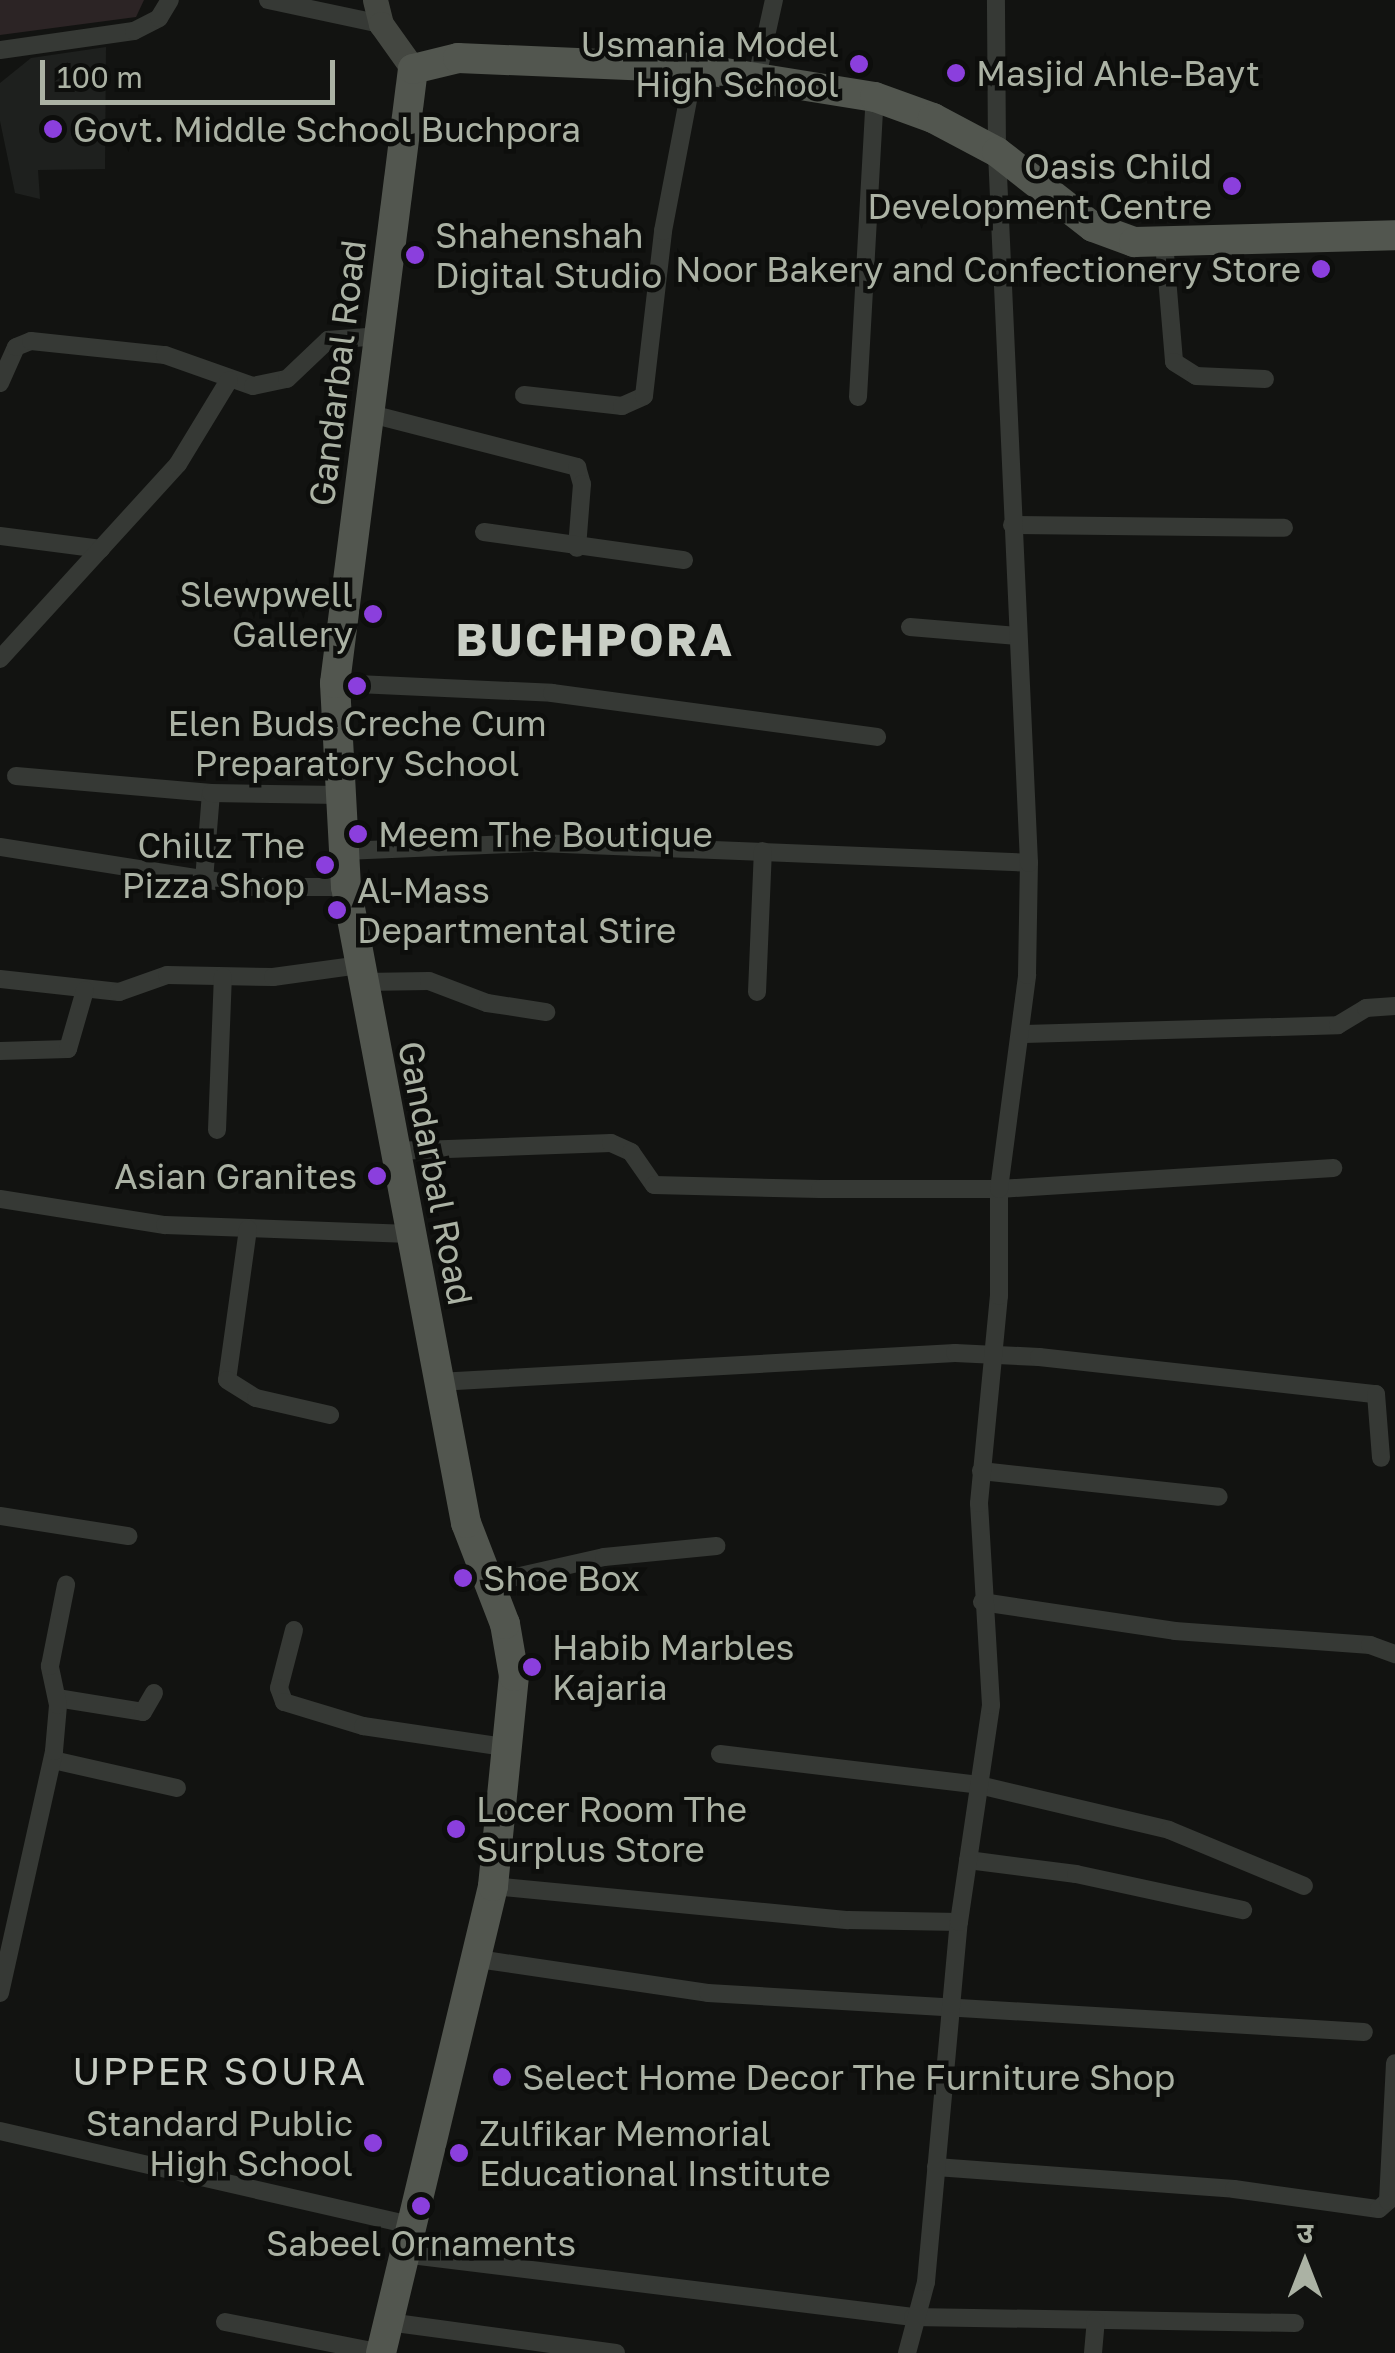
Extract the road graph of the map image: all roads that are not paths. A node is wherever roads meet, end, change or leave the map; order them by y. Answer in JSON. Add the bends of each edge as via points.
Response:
{"nodes":[{"id":1,"x":170,"y":0,"type":"edge"},
{"id":2,"x":268,"y":0,"type":"edge"},
{"id":3,"x":774,"y":0,"type":"edge"},
{"id":4,"x":996,"y":0,"type":"edge"},
{"id":5,"x":378,"y":12,"type":"edge"},
{"id":6,"x":0,"y":50,"type":"edge"},
{"id":7,"x":413,"y":68,"type":"junction"},
{"id":8,"x":694,"y":68,"type":"junction"},
{"id":9,"x":757,"y":77,"type":"junction"},
{"id":10,"x":875,"y":97,"type":"junction"},
{"id":11,"x":997,"y":152,"type":"junction"},
{"id":12,"x":1395,"y":235,"type":"edge"},
{"id":13,"x":1164,"y":242,"type":"junction"},
{"id":14,"x":380,"y":336,"type":"junction"},
{"id":15,"x":1265,"y":379,"type":"dead end"},
{"id":16,"x":229,"y":380,"type":"junction"},
{"id":17,"x":0,"y":382,"type":"edge"},
{"id":18,"x":524,"y":396,"type":"dead end"},
{"id":19,"x":858,"y":398,"type":"dead end"},
{"id":20,"x":371,"y":414,"type":"junction"},
{"id":21,"x":1012,"y":525,"type":"junction"},
{"id":22,"x":1284,"y":528,"type":"dead end"},
{"id":23,"x":484,"y":532,"type":"dead end"},
{"id":24,"x":0,"y":536,"type":"edge"},
{"id":25,"x":577,"y":548,"type":"junction"},
{"id":26,"x":101,"y":549,"type":"junction"},
{"id":27,"x":684,"y":560,"type":"dead end"},
{"id":28,"x":910,"y":627,"type":"dead end"},
{"id":29,"x":1018,"y":636,"type":"junction"},
{"id":30,"x":0,"y":659,"type":"edge"},
{"id":31,"x":335,"y":684,"type":"junction"},
{"id":32,"x":877,"y":737,"type":"dead end"},
{"id":33,"x":16,"y":776,"type":"dead end"},
{"id":34,"x":211,"y":793,"type":"junction"},
{"id":35,"x":340,"y":795,"type":"junction"},
{"id":36,"x":0,"y":847,"type":"edge"},
{"id":37,"x":344,"y":851,"type":"junction"},
{"id":38,"x":764,"y":851,"type":"junction"},
{"id":39,"x":1029,"y":863,"type":"junction"},
{"id":40,"x":204,"y":880,"type":"junction"},
{"id":41,"x":346,"y":887,"type":"junction"},
{"id":42,"x":360,"y":973,"type":"junction"},
{"id":43,"x":223,"y":977,"type":"junction"},
{"id":44,"x":0,"y":979,"type":"edge"},
{"id":45,"x":85,"y":990,"type":"junction"},
{"id":46,"x":757,"y":992,"type":"dead end"},
{"id":47,"x":1395,"y":1006,"type":"edge"},
{"id":48,"x":546,"y":1012,"type":"dead end"},
{"id":49,"x":1024,"y":1034,"type":"junction"},
{"id":50,"x":0,"y":1052,"type":"edge"},
{"id":51,"x":217,"y":1130,"type":"dead end"},
{"id":52,"x":393,"y":1152,"type":"junction"},
{"id":53,"x":1333,"y":1168,"type":"dead end"},
{"id":54,"x":999,"y":1189,"type":"junction"},
{"id":55,"x":0,"y":1199,"type":"edge"},
{"id":56,"x":248,"y":1229,"type":"junction"},
{"id":57,"x":410,"y":1234,"type":"junction"},
{"id":58,"x":994,"y":1355,"type":"junction"},
{"id":59,"x":438,"y":1382,"type":"junction"},
{"id":60,"x":330,"y":1415,"type":"dead end"},
{"id":61,"x":1381,"y":1458,"type":"dead end"},
{"id":62,"x":981,"y":1471,"type":"junction"},
{"id":63,"x":1219,"y":1497,"type":"dead end"},
{"id":64,"x":0,"y":1516,"type":"edge"},
{"id":65,"x":128,"y":1536,"type":"dead end"},
{"id":66,"x":716,"y":1546,"type":"dead end"},
{"id":67,"x":489,"y":1583,"type":"junction"},
{"id":68,"x":66,"y":1585,"type":"dead end"},
{"id":69,"x":982,"y":1602,"type":"junction"},
{"id":70,"x":294,"y":1630,"type":"dead end"},
{"id":71,"x":1395,"y":1654,"type":"edge"},
{"id":72,"x":154,"y":1693,"type":"dead end"},
{"id":73,"x":57,"y":1698,"type":"junction"},
{"id":74,"x":511,"y":1748,"type":"junction"},
{"id":75,"x":720,"y":1754,"type":"dead end"},
{"id":76,"x":52,"y":1760,"type":"junction"},
{"id":77,"x":979,"y":1785,"type":"junction"},
{"id":78,"x":177,"y":1788,"type":"dead end"},
{"id":79,"x":968,"y":1860,"type":"junction"},
{"id":80,"x":493,"y":1886,"type":"junction"},
{"id":81,"x":1304,"y":1886,"type":"dead end"},
{"id":82,"x":1242,"y":1910,"type":"dead end"},
{"id":83,"x":959,"y":1922,"type":"junction"},
{"id":84,"x":478,"y":1959,"type":"junction"},
{"id":85,"x":0,"y":1993,"type":"edge"},
{"id":86,"x":949,"y":2011,"type":"junction"},
{"id":87,"x":1364,"y":2032,"type":"dead end"},
{"id":88,"x":1395,"y":2063,"type":"edge"},
{"id":89,"x":0,"y":2131,"type":"edge"},
{"id":90,"x":936,"y":2167,"type":"junction"},
{"id":91,"x":407,"y":2240,"type":"junction"},
{"id":92,"x":913,"y":2317,"type":"junction"},
{"id":93,"x":1096,"y":2321,"type":"junction"},
{"id":94,"x":224,"y":2322,"type":"dead end"},
{"id":95,"x":388,"y":2322,"type":"junction"},
{"id":96,"x":1295,"y":2322,"type":"dead end"},
{"id":97,"x":381,"y":2353,"type":"edge"},
{"id":98,"x":616,"y":2353,"type":"edge"},
{"id":99,"x":908,"y":2353,"type":"edge"},
{"id":100,"x":1094,"y":2353,"type":"edge"}],
"edges":[{"from":1,"to":6,"type":"street","via":[[159,18],[134,31]]},
{"from":2,"to":5,"type":"street"},
{"from":3,"to":9,"type":"street"},
{"from":4,"to":11,"type":"street"},
{"from":5,"to":7,"type":"street"},
{"from":7,"to":8,"type":"main road","via":[[458,58]]},
{"from":7,"to":14,"type":"main road","name":"Gandarbal Road"},
{"from":8,"to":9,"type":"main road"},
{"from":8,"to":18,"type":"street","via":[[662,231],[644,396],[622,406]]},
{"from":9,"to":10,"type":"main road"},
{"from":10,"to":11,"type":"main road"},
{"from":10,"to":19,"type":"street"},
{"from":11,"to":13,"type":"main road","via":[[1094,227],[1134,242]]},
{"from":11,"to":21,"type":"street"},
{"from":12,"to":13,"type":"main road"},
{"from":13,"to":15,"type":"street","via":[[1174,362],[1196,376]]},
{"from":14,"to":16,"type":"street","via":[[328,340],[287,379],[270,385]]},
{"from":14,"to":20,"type":"main road","name":"Gandarbal Road"},
{"from":16,"to":17,"type":"street","via":[[165,354],[31,340],[16,347]]},
{"from":16,"to":26,"type":"street","via":[[178,464]]},
{"from":20,"to":25,"type":"street","via":[[576,467],[582,484]]},
{"from":20,"to":31,"type":"main road","name":"Gandarbal Road"},
{"from":21,"to":22,"type":"street"},
{"from":21,"to":29,"type":"street"},
{"from":23,"to":25,"type":"street"},
{"from":24,"to":26,"type":"street"},
{"from":25,"to":27,"type":"street"},
{"from":26,"to":30,"type":"street"},
{"from":28,"to":29,"type":"street"},
{"from":29,"to":39,"type":"street"},
{"from":31,"to":32,"type":"street","via":[[552,693]]},
{"from":31,"to":35,"type":"main road","name":"Gandarbal Road"},
{"from":33,"to":34,"type":"street"},
{"from":34,"to":35,"type":"street"},
{"from":34,"to":40,"type":"street"},
{"from":35,"to":37,"type":"main road","name":"Gandarbal Road"},
{"from":36,"to":40,"type":"street"},
{"from":37,"to":38,"type":"street","via":[[538,844]]},
{"from":37,"to":41,"type":"main road","name":"Gandarbal Road"},
{"from":38,"to":39,"type":"street"},
{"from":38,"to":46,"type":"street"},
{"from":39,"to":49,"type":"street"},
{"from":40,"to":41,"type":"street"},
{"from":41,"to":42,"type":"main road","name":"Gandarbal Road"},
{"from":42,"to":43,"type":"street"},
{"from":42,"to":48,"type":"street","via":[[443,983],[487,1002]]},
{"from":42,"to":52,"type":"main road","name":"Gandarbal Road"},
{"from":43,"to":45,"type":"street","via":[[167,975],[132,991]]},
{"from":43,"to":51,"type":"street"},
{"from":44,"to":45,"type":"street"},
{"from":45,"to":50,"type":"street","via":[[68,1049]]},
{"from":47,"to":49,"type":"street","via":[[1366,1008],[1338,1025]]},
{"from":49,"to":54,"type":"street"},
{"from":52,"to":54,"type":"street","via":[[611,1143],[631,1152],[654,1186]]},
{"from":52,"to":57,"type":"main road","name":"Gandarbal Road"},
{"from":53,"to":54,"type":"street"},
{"from":54,"to":58,"type":"street"},
{"from":55,"to":56,"type":"street","via":[[166,1225]]},
{"from":56,"to":57,"type":"street"},
{"from":56,"to":60,"type":"street","via":[[227,1380],[256,1398]]},
{"from":57,"to":59,"type":"main road","name":"Gandarbal Road"},
{"from":58,"to":59,"type":"street"},
{"from":58,"to":61,"type":"street","via":[[1376,1394]]},
{"from":58,"to":62,"type":"street"},
{"from":59,"to":67,"type":"main road","name":"Gandarbal Road","via":[[466,1523]]},
{"from":62,"to":63,"type":"street"},
{"from":62,"to":69,"type":"street"},
{"from":64,"to":65,"type":"street"},
{"from":66,"to":67,"type":"street","via":[[604,1556]]},
{"from":67,"to":74,"type":"main road","name":"Gandarbal Road","via":[[514,1676]]},
{"from":68,"to":73,"type":"street","via":[[50,1666]]},
{"from":69,"to":71,"type":"street","via":[[1189,1633],[1370,1645]]},
{"from":69,"to":77,"type":"street","via":[[991,1690]]},
{"from":70,"to":74,"type":"street","via":[[279,1688],[284,1702],[363,1726]]},
{"from":72,"to":73,"type":"street","via":[[142,1712]]},
{"from":73,"to":76,"type":"street"},
{"from":74,"to":80,"type":"main road","name":"Gandarbal Road"},
{"from":75,"to":77,"type":"street"},
{"from":76,"to":78,"type":"street"},
{"from":76,"to":85,"type":"street"},
{"from":77,"to":79,"type":"street"},
{"from":77,"to":81,"type":"street","via":[[1170,1830]]},
{"from":79,"to":82,"type":"street","via":[[1092,1877]]},
{"from":79,"to":83,"type":"street"},
{"from":80,"to":83,"type":"street","via":[[848,1920]]},
{"from":80,"to":84,"type":"main road","name":"Gandarbal Road"},
{"from":83,"to":86,"type":"street"},
{"from":84,"to":86,"type":"street","via":[[708,1993]]},
{"from":84,"to":91,"type":"main road","name":"Gandarbal Road"},
{"from":86,"to":87,"type":"street"},
{"from":86,"to":90,"type":"street"},
{"from":88,"to":90,"type":"street","via":[[1388,2201],[1379,2209],[1234,2190]]},
{"from":89,"to":91,"type":"street"},
{"from":90,"to":92,"type":"street","via":[[926,2282]]},
{"from":91,"to":92,"type":"street"},
{"from":91,"to":95,"type":"main road","name":"Gandarbal Road"},
{"from":92,"to":93,"type":"street"},
{"from":92,"to":99,"type":"street"},
{"from":93,"to":96,"type":"street"},
{"from":93,"to":100,"type":"street"},
{"from":94,"to":97,"type":"street"},
{"from":95,"to":97,"type":"main road","name":"Gandarbal Road"},
{"from":95,"to":98,"type":"street"}]}
